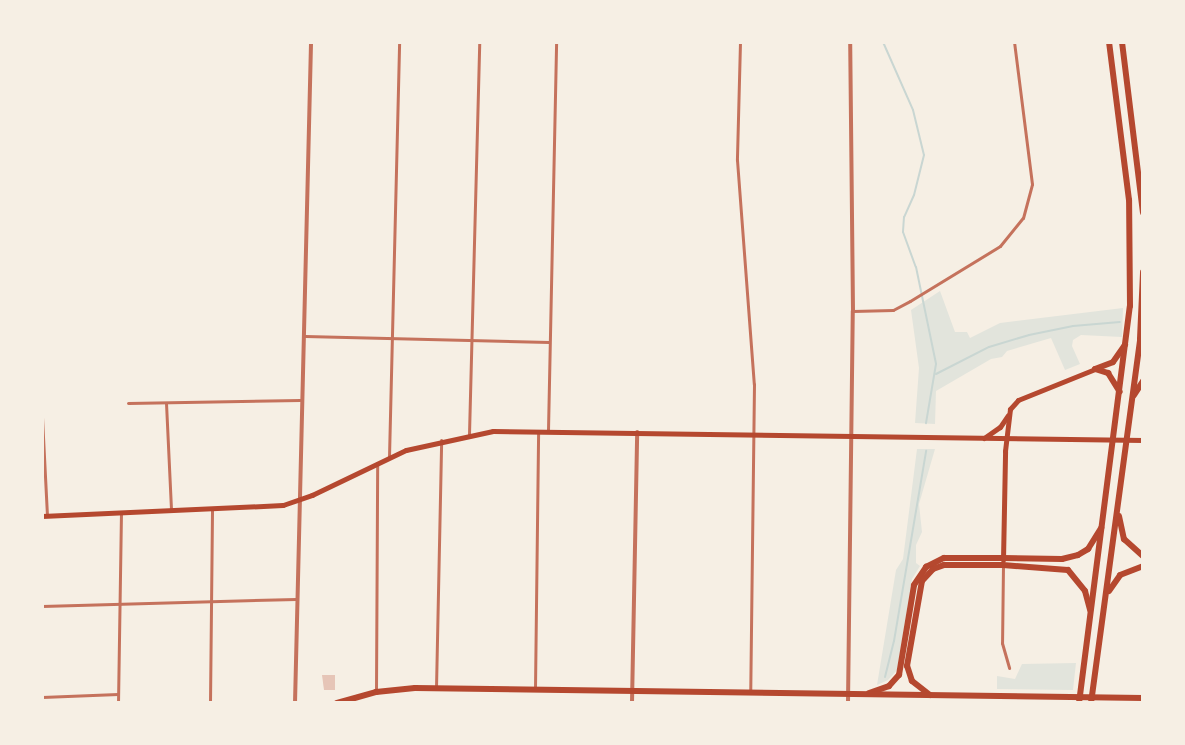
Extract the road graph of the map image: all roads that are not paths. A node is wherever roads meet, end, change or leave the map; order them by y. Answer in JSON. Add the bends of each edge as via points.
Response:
{"nodes":[{"id":1,"x":311,"y":42,"type":"edge"},
{"id":2,"x":399,"y":42,"type":"edge"},
{"id":3,"x":479,"y":42,"type":"edge"},
{"id":4,"x":556,"y":42,"type":"edge"},
{"id":5,"x":740,"y":42,"type":"edge"},
{"id":6,"x":850,"y":42,"type":"edge"},
{"id":7,"x":1014,"y":42,"type":"edge"},
{"id":8,"x":1109,"y":42,"type":"edge"},
{"id":9,"x":1122,"y":42,"type":"edge"},
{"id":10,"x":1143,"y":213,"type":"edge"},
{"id":11,"x":1143,"y":272,"type":"edge"},
{"id":12,"x":853,"y":311,"type":"junction"},
{"id":13,"x":303,"y":336,"type":"junction"},
{"id":14,"x":392,"y":338,"type":"junction"},
{"id":15,"x":1129,"y":338,"type":"junction"},
{"id":16,"x":1140,"y":339,"type":"junction"},
{"id":17,"x":472,"y":340,"type":"junction"},
{"id":18,"x":549,"y":342,"type":"junction"},
{"id":19,"x":1143,"y":355,"type":"edge"},
{"id":20,"x":1095,"y":369,"type":"junction"},
{"id":21,"x":1143,"y":381,"type":"edge"},
{"id":22,"x":1122,"y":395,"type":"junction"},
{"id":23,"x":1132,"y":398,"type":"junction"},
{"id":24,"x":300,"y":400,"type":"junction"},
{"id":25,"x":128,"y":403,"type":"dead end"},
{"id":26,"x":166,"y":403,"type":"junction"},
{"id":27,"x":1008,"y":414,"type":"junction"},
{"id":28,"x":42,"y":417,"type":"edge"},
{"id":29,"x":538,"y":432,"type":"junction"},
{"id":30,"x":548,"y":432,"type":"junction"},
{"id":31,"x":637,"y":432,"type":"junction"},
{"id":32,"x":469,"y":434,"type":"junction"},
{"id":33,"x":754,"y":435,"type":"junction"},
{"id":34,"x":852,"y":435,"type":"junction"},
{"id":35,"x":984,"y":438,"type":"junction"},
{"id":36,"x":1007,"y":438,"type":"junction"},
{"id":37,"x":441,"y":440,"type":"junction"},
{"id":38,"x":1143,"y":440,"type":"edge"},
{"id":39,"x":389,"y":457,"type":"junction"},
{"id":40,"x":377,"y":463,"type":"junction"},
{"id":41,"x":299,"y":500,"type":"junction"},
{"id":42,"x":1118,"y":509,"type":"junction"},
{"id":43,"x":212,"y":510,"type":"junction"},
{"id":44,"x":171,"y":512,"type":"junction"},
{"id":45,"x":121,"y":513,"type":"junction"},
{"id":46,"x":1106,"y":513,"type":"junction"},
{"id":47,"x":44,"y":516,"type":"edge"},
{"id":48,"x":1143,"y":556,"type":"edge"},
{"id":49,"x":1003,"y":561,"type":"junction"},
{"id":50,"x":1143,"y":566,"type":"edge"},
{"id":51,"x":296,"y":599,"type":"junction"},
{"id":52,"x":210,"y":601,"type":"junction"},
{"id":53,"x":120,"y":603,"type":"junction"},
{"id":54,"x":1104,"y":605,"type":"junction"},
{"id":55,"x":42,"y":606,"type":"edge"},
{"id":56,"x":1090,"y":627,"type":"junction"},
{"id":57,"x":1009,"y":668,"type":"dead end"},
{"id":58,"x":436,"y":688,"type":"junction"},
{"id":59,"x":535,"y":690,"type":"junction"},
{"id":60,"x":376,"y":692,"type":"junction"},
{"id":61,"x":633,"y":692,"type":"junction"},
{"id":62,"x":750,"y":693,"type":"junction"},
{"id":63,"x":118,"y":694,"type":"junction"},
{"id":64,"x":864,"y":695,"type":"junction"},
{"id":65,"x":931,"y":695,"type":"junction"},
{"id":66,"x":42,"y":697,"type":"edge"},
{"id":67,"x":1143,"y":698,"type":"edge"},
{"id":68,"x":848,"y":699,"type":"edge"},
{"id":69,"x":118,"y":703,"type":"edge"},
{"id":70,"x":210,"y":703,"type":"edge"},
{"id":71,"x":295,"y":703,"type":"edge"},
{"id":72,"x":337,"y":703,"type":"edge"},
{"id":73,"x":632,"y":703,"type":"edge"},
{"id":74,"x":1079,"y":703,"type":"edge"},
{"id":75,"x":1091,"y":703,"type":"edge"}],
"edges":[{"from":1,"to":13,"type":"street"},
{"from":2,"to":14,"type":"street"},
{"from":3,"to":17,"type":"street"},
{"from":4,"to":18,"type":"street"},
{"from":5,"to":33,"type":"street","via":[[737,160]]},
{"from":6,"to":12,"type":"street"},
{"from":7,"to":12,"type":"street","via":[[1032,184],[1023,218],[1000,246],[910,301],[893,310]]},
{"from":8,"to":15,"type":"highway","via":[[1129,200]]},
{"from":9,"to":10,"type":"highway"},
{"from":11,"to":16,"type":"highway"},
{"from":12,"to":34,"type":"street"},
{"from":13,"to":14,"type":"street"},
{"from":13,"to":24,"type":"street"},
{"from":14,"to":17,"type":"street"},
{"from":14,"to":39,"type":"street"},
{"from":15,"to":20,"type":"highway","via":[[1113,362]]},
{"from":15,"to":22,"type":"highway"},
{"from":16,"to":19,"type":"highway"},
{"from":16,"to":23,"type":"highway"},
{"from":17,"to":18,"type":"street"},
{"from":17,"to":32,"type":"street"},
{"from":18,"to":30,"type":"street"},
{"from":20,"to":22,"type":"highway","via":[[1108,373]]},
{"from":20,"to":27,"type":"main road","via":[[1018,400]]},
{"from":21,"to":23,"type":"highway"},
{"from":22,"to":46,"type":"highway"},
{"from":23,"to":42,"type":"highway"},
{"from":24,"to":26,"type":"street"},
{"from":24,"to":41,"type":"street"},
{"from":25,"to":26,"type":"street"},
{"from":26,"to":44,"type":"street"},
{"from":27,"to":35,"type":"main road"},
{"from":27,"to":36,"type":"main road"},
{"from":28,"to":47,"type":"street"},
{"from":29,"to":30,"type":"main road"},
{"from":29,"to":32,"type":"main road"},
{"from":29,"to":59,"type":"street"},
{"from":30,"to":31,"type":"main road"},
{"from":31,"to":33,"type":"main road"},
{"from":31,"to":61,"type":"street"},
{"from":32,"to":37,"type":"main road"},
{"from":33,"to":34,"type":"main road"},
{"from":33,"to":62,"type":"street"},
{"from":34,"to":35,"type":"main road"},
{"from":34,"to":68,"type":"street"},
{"from":35,"to":36,"type":"main road"},
{"from":36,"to":38,"type":"main road"},
{"from":36,"to":49,"type":"main road"},
{"from":37,"to":39,"type":"main road"},
{"from":37,"to":58,"type":"street"},
{"from":39,"to":40,"type":"main road"},
{"from":40,"to":41,"type":"main road"},
{"from":40,"to":60,"type":"street"},
{"from":41,"to":43,"type":"main road"},
{"from":41,"to":51,"type":"street"},
{"from":42,"to":48,"type":"highway","via":[[1124,539]]},
{"from":42,"to":54,"type":"highway"},
{"from":43,"to":44,"type":"main road"},
{"from":43,"to":52,"type":"street"},
{"from":44,"to":45,"type":"main road"},
{"from":45,"to":47,"type":"main road"},
{"from":45,"to":53,"type":"street"},
{"from":46,"to":49,"type":"highway","via":[[1098,536],[1078,555]]},
{"from":46,"to":56,"type":"highway"},
{"from":49,"to":56,"type":"highway","via":[[1058,567],[1076,576],[1090,607]]},
{"from":49,"to":57,"type":"street","via":[[1002,643]]},
{"from":49,"to":64,"type":"highway","via":[[944,558],[926,567],[914,585],[899,675],[889,686]]},
{"from":49,"to":65,"type":"highway","via":[[944,565],[922,581],[907,666],[912,681]]},
{"from":50,"to":54,"type":"highway","via":[[1120,575]]},
{"from":51,"to":52,"type":"street"},
{"from":51,"to":71,"type":"street"},
{"from":52,"to":53,"type":"street"},
{"from":52,"to":70,"type":"street"},
{"from":53,"to":55,"type":"street"},
{"from":53,"to":63,"type":"street"},
{"from":54,"to":75,"type":"highway"},
{"from":56,"to":74,"type":"highway"},
{"from":58,"to":59,"type":"highway"},
{"from":58,"to":60,"type":"highway"},
{"from":59,"to":61,"type":"highway"},
{"from":60,"to":72,"type":"highway"},
{"from":61,"to":62,"type":"highway"},
{"from":61,"to":73,"type":"street"},
{"from":62,"to":68,"type":"highway"},
{"from":63,"to":66,"type":"street"},
{"from":63,"to":69,"type":"street"},
{"from":64,"to":65,"type":"highway"},
{"from":64,"to":68,"type":"highway"},
{"from":65,"to":67,"type":"highway"}]}
